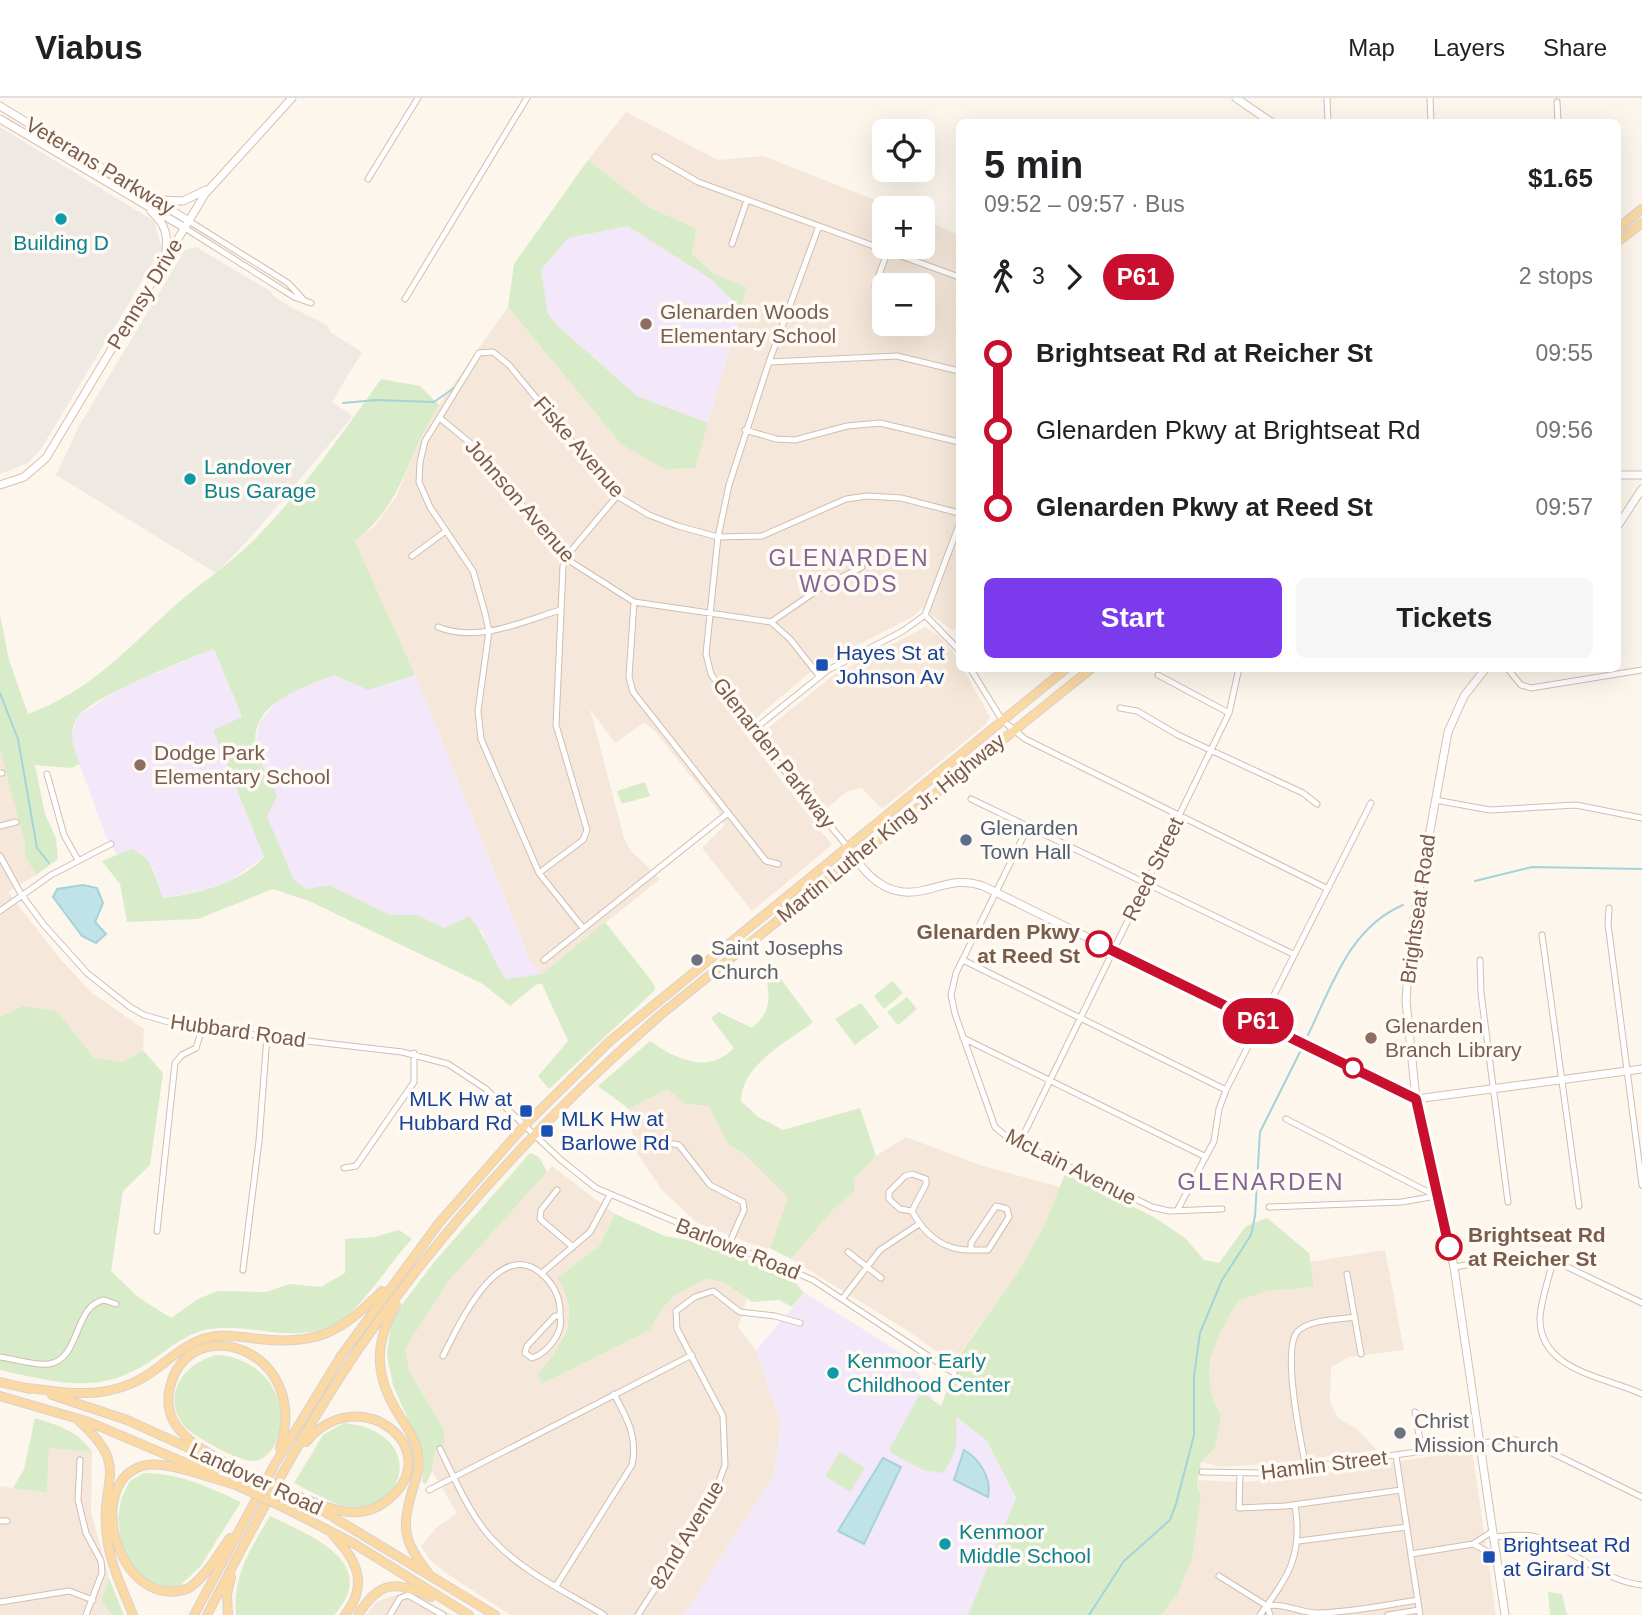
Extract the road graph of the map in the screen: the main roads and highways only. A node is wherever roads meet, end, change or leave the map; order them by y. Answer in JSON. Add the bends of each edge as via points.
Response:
{"nodes":[{"id":1,"x":1642,"y":209,"type":"edge"},
{"id":2,"x":1642,"y":223,"type":"edge"},
{"id":3,"x":1621,"y":226,"type":"edge"},
{"id":4,"x":1621,"y":239,"type":"edge"},
{"id":5,"x":1062,"y":672,"type":"edge"},
{"id":6,"x":1086,"y":672,"type":"edge"},
{"id":7,"x":675,"y":987,"type":"junction"},
{"id":8,"x":686,"y":994,"type":"junction"},
{"id":9,"x":400,"y":1274,"type":"junction"},
{"id":10,"x":411,"y":1280,"type":"junction"},
{"id":11,"x":0,"y":1382,"type":"edge"},
{"id":12,"x":28,"y":1388,"type":"junction"},
{"id":13,"x":0,"y":1396,"type":"edge"},
{"id":14,"x":75,"y":1417,"type":"junction"},
{"id":15,"x":275,"y":1464,"type":"junction"},
{"id":16,"x":288,"y":1464,"type":"junction"},
{"id":17,"x":244,"y":1473,"type":"junction"},
{"id":18,"x":236,"y":1485,"type":"junction"},
{"id":19,"x":294,"y":1495,"type":"junction"},
{"id":20,"x":250,"y":1510,"type":"junction"},
{"id":21,"x":327,"y":1528,"type":"junction"},
{"id":22,"x":240,"y":1550,"type":"junction"},
{"id":23,"x":429,"y":1574,"type":"junction"},
{"id":24,"x":458,"y":1608,"type":"junction"},
{"id":25,"x":133,"y":1615,"type":"edge"},
{"id":26,"x":194,"y":1615,"type":"edge"},
{"id":27,"x":207,"y":1615,"type":"edge"},
{"id":28,"x":228,"y":1615,"type":"edge"},
{"id":29,"x":345,"y":1615,"type":"edge"},
{"id":30,"x":358,"y":1615,"type":"edge"},
{"id":31,"x":468,"y":1615,"type":"edge"},
{"id":32,"x":495,"y":1615,"type":"edge"}],
"edges":[{"from":1,"to":3,"type":"main road"},
{"from":2,"to":4,"type":"main road"},
{"from":5,"to":7,"type":"main road","name":"Martin Luther King Jr. Highway"},
{"from":6,"to":8,"type":"main road","name":"Martin Luther King Jr. Highway"},
{"from":7,"to":8,"type":"main road"},
{"from":7,"to":9,"type":"main road","name":"Martin Luther King Jr. Highway","via":[[610,1041],[524,1126]]},
{"from":8,"to":10,"type":"main road","name":"Martin Luther King Jr. Highway","via":[[533,1135]]},
{"from":9,"to":12,"type":"main road","via":[[356,1317],[320,1337],[289,1342],[214,1336],[190,1345],[141,1380],[113,1392],[80,1394]]},
{"from":9,"to":15,"type":"main road","name":"Martin Luther King Jr. Highway","via":[[341,1356]]},
{"from":10,"to":16,"type":"main road","name":"Martin Luther King Jr. Highway","via":[[357,1353]]},
{"from":10,"to":23,"type":"main road","via":[[384,1327],[378,1358],[384,1387],[417,1449],[417,1474],[404,1529],[410,1548]]},
{"from":11,"to":12,"type":"main road","name":"Landover Road"},
{"from":12,"to":17,"type":"main road","name":"Landover Road","via":[[127,1420]]},
{"from":13,"to":14,"type":"main road","name":"Landover Road"},
{"from":14,"to":18,"type":"main road","name":"Landover Road"},
{"from":14,"to":25,"type":"main road","via":[[108,1454],[107,1539]]},
{"from":15,"to":17,"type":"main road","via":[[286,1420],[280,1383],[246,1351],[228,1346],[205,1349],[185,1361],[174,1375],[168,1396],[170,1412],[188,1438]]},
{"from":15,"to":20,"type":"main road","name":"Martin Luther King Jr. Highway"},
{"from":16,"to":19,"type":"main road","via":[[321,1425],[351,1416],[388,1426],[407,1452],[402,1484],[372,1509],[344,1511]]},
{"from":16,"to":22,"type":"main road","name":"Martin Luther King Jr. Highway"},
{"from":17,"to":19,"type":"main road","name":"Landover Road","bridge":true},
{"from":18,"to":20,"type":"main road","via":[[161,1465],[133,1470],[120,1487],[113,1512],[115,1541],[125,1572],[148,1593],[167,1596],[181,1592],[205,1572]]},
{"from":18,"to":21,"type":"main road","name":"Landover Road","bridge":true},
{"from":19,"to":23,"type":"main road","name":"Landover Road"},
{"from":20,"to":26,"type":"main road","name":"Martin Luther King Jr. Highway"},
{"from":21,"to":24,"type":"main road","name":"Landover Road"},
{"from":21,"to":29,"type":"main road","via":[[349,1552],[359,1574],[359,1592]]},
{"from":22,"to":27,"type":"main road","name":"Martin Luther King Jr. Highway"},
{"from":22,"to":28,"type":"main road","via":[[229,1587]]},
{"from":23,"to":32,"type":"main road","name":"Landover Road"},
{"from":24,"to":30,"type":"main road","via":[[394,1585],[373,1595]]},
{"from":24,"to":31,"type":"main road","name":"Landover Road"}]}
